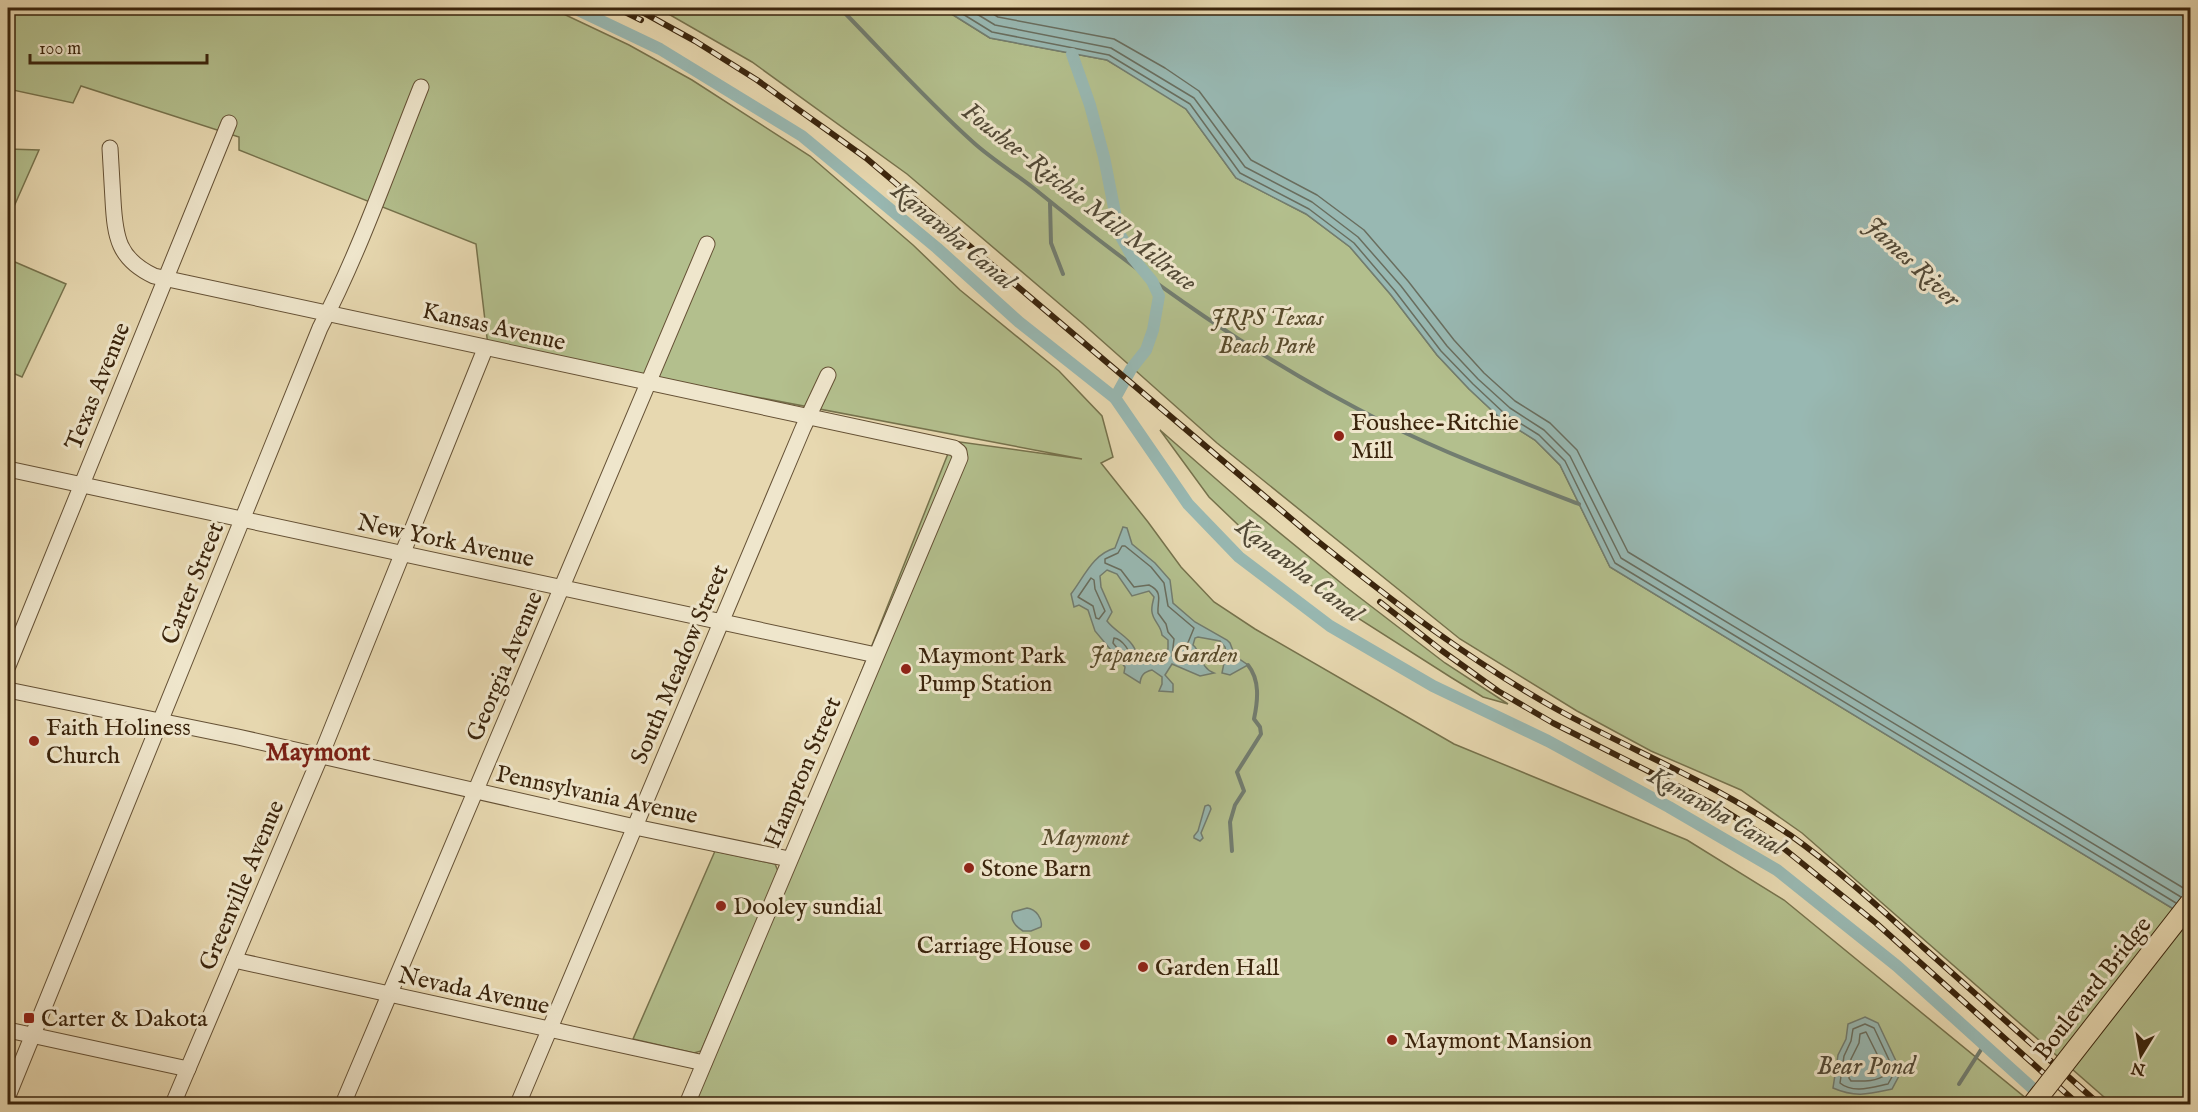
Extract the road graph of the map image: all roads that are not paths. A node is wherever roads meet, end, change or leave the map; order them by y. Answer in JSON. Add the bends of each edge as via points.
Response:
{"nodes":[{"id":1,"x":421,"y":87,"type":"dead end"},
{"id":2,"x":229,"y":123,"type":"dead end"},
{"id":3,"x":110,"y":148,"type":"dead end"},
{"id":4,"x":707,"y":244,"type":"dead end"},
{"id":5,"x":165,"y":279,"type":"junction"},
{"id":6,"x":328,"y":312,"type":"junction"},
{"id":7,"x":485,"y":349,"type":"junction"},
{"id":8,"x":828,"y":375,"type":"dead end"},
{"id":9,"x":649,"y":382,"type":"junction"},
{"id":10,"x":808,"y":416,"type":"junction"},
{"id":11,"x":960,"y":458,"type":"joint"},
{"id":12,"x":8,"y":469,"type":"edge"},
{"id":13,"x":81,"y":484,"type":"junction"},
{"id":14,"x":243,"y":520,"type":"junction"},
{"id":15,"x":402,"y":554,"type":"junction"},
{"id":16,"x":562,"y":588,"type":"junction"},
{"id":17,"x":721,"y":622,"type":"junction"},
{"id":18,"x":876,"y":655,"type":"junction"},
{"id":19,"x":8,"y":666,"type":"edge"},
{"id":20,"x":8,"y":690,"type":"edge"},
{"id":21,"x":160,"y":722,"type":"junction"},
{"id":22,"x":320,"y":757,"type":"junction"},
{"id":23,"x":476,"y":791,"type":"junction"},
{"id":24,"x":634,"y":827,"type":"junction"},
{"id":25,"x":789,"y":859,"type":"junction"},
{"id":26,"x":2190,"y":903,"type":"edge"},
{"id":27,"x":234,"y":960,"type":"junction"},
{"id":28,"x":390,"y":994,"type":"junction"},
{"id":29,"x":549,"y":1029,"type":"junction"},
{"id":30,"x":8,"y":1030,"type":"edge"},
{"id":31,"x":33,"y":1035,"type":"junction"},
{"id":32,"x":704,"y":1063,"type":"junction"},
{"id":33,"x":188,"y":1069,"type":"junction"},
{"id":34,"x":8,"y":1096,"type":"edge"},
{"id":35,"x":173,"y":1104,"type":"edge"},
{"id":36,"x":343,"y":1104,"type":"edge"},
{"id":37,"x":518,"y":1104,"type":"edge"},
{"id":38,"x":687,"y":1104,"type":"edge"},
{"id":39,"x":2033,"y":1104,"type":"edge"}],
"edges":[{"from":1,"to":6,"type":"street","name":"Carter Street"},
{"from":2,"to":5,"type":"street","name":"Texas Avenue"},
{"from":3,"to":5,"type":"street","name":"Kansas Avenue","via":[[114,230],[119,244],[133,264]]},
{"from":4,"to":9,"type":"street","name":"Georgia Avenue"},
{"from":5,"to":6,"type":"street","name":"Kansas Avenue"},
{"from":5,"to":13,"type":"street","name":"Texas Avenue"},
{"from":6,"to":7,"type":"street","name":"Kansas Avenue"},
{"from":6,"to":14,"type":"street","name":"Carter Street"},
{"from":7,"to":9,"type":"street","name":"Kansas Avenue"},
{"from":7,"to":15,"type":"street","name":"Greenville Avenue"},
{"from":8,"to":10,"type":"street","name":"South Meadow Street"},
{"from":9,"to":10,"type":"street","name":"Kansas Avenue"},
{"from":9,"to":16,"type":"street","name":"Georgia Avenue"},
{"from":10,"to":11,"type":"street","name":"Kansas Avenue","via":[[954,448]]},
{"from":10,"to":17,"type":"street","name":"South Meadow Street"},
{"from":11,"to":18,"type":"street","name":"Hampton Street"},
{"from":12,"to":13,"type":"street","name":"New York Avenue"},
{"from":13,"to":14,"type":"street","name":"New York Avenue"},
{"from":13,"to":19,"type":"street","name":"Texas Avenue"},
{"from":14,"to":15,"type":"street","name":"New York Avenue"},
{"from":14,"to":21,"type":"street","name":"Carter Street"},
{"from":15,"to":16,"type":"street","name":"New York Avenue"},
{"from":15,"to":22,"type":"street","name":"Greenville Avenue"},
{"from":16,"to":17,"type":"street","name":"New York Avenue"},
{"from":16,"to":23,"type":"street","name":"Georgia Avenue"},
{"from":17,"to":18,"type":"street","name":"New York Avenue"},
{"from":17,"to":24,"type":"street","name":"South Meadow Street"},
{"from":18,"to":25,"type":"street","name":"Hampton Street"},
{"from":20,"to":21,"type":"street","name":"Pennsylvania Avenue"},
{"from":21,"to":22,"type":"street","name":"Pennsylvania Avenue"},
{"from":21,"to":31,"type":"street","name":"Carter Street"},
{"from":22,"to":23,"type":"street","name":"Pennsylvania Avenue"},
{"from":22,"to":27,"type":"street","name":"Greenville Avenue"},
{"from":23,"to":24,"type":"street","name":"Pennsylvania Avenue"},
{"from":23,"to":28,"type":"street","name":"Georgia Avenue"},
{"from":24,"to":25,"type":"street","name":"Pennsylvania Avenue"},
{"from":24,"to":29,"type":"street","name":"South Meadow Street"},
{"from":25,"to":32,"type":"street","name":"Hampton Street"},
{"from":26,"to":39,"type":"main road","name":"Boulevard Bridge","bridge":true},
{"from":27,"to":28,"type":"street","name":"Nevada Avenue"},
{"from":27,"to":33,"type":"street","name":"Greenville Avenue"},
{"from":28,"to":29,"type":"street","name":"Nevada Avenue"},
{"from":28,"to":36,"type":"street","name":"Georgia Avenue"},
{"from":29,"to":32,"type":"street","name":"Nevada Avenue"},
{"from":29,"to":37,"type":"street","name":"South Meadow Street"},
{"from":30,"to":31,"type":"street"},
{"from":31,"to":33,"type":"street"},
{"from":31,"to":34,"type":"street","name":"Carter Street"},
{"from":32,"to":38,"type":"street","name":"Hampton Street"},
{"from":33,"to":35,"type":"street","name":"Greenville Avenue"}]}
